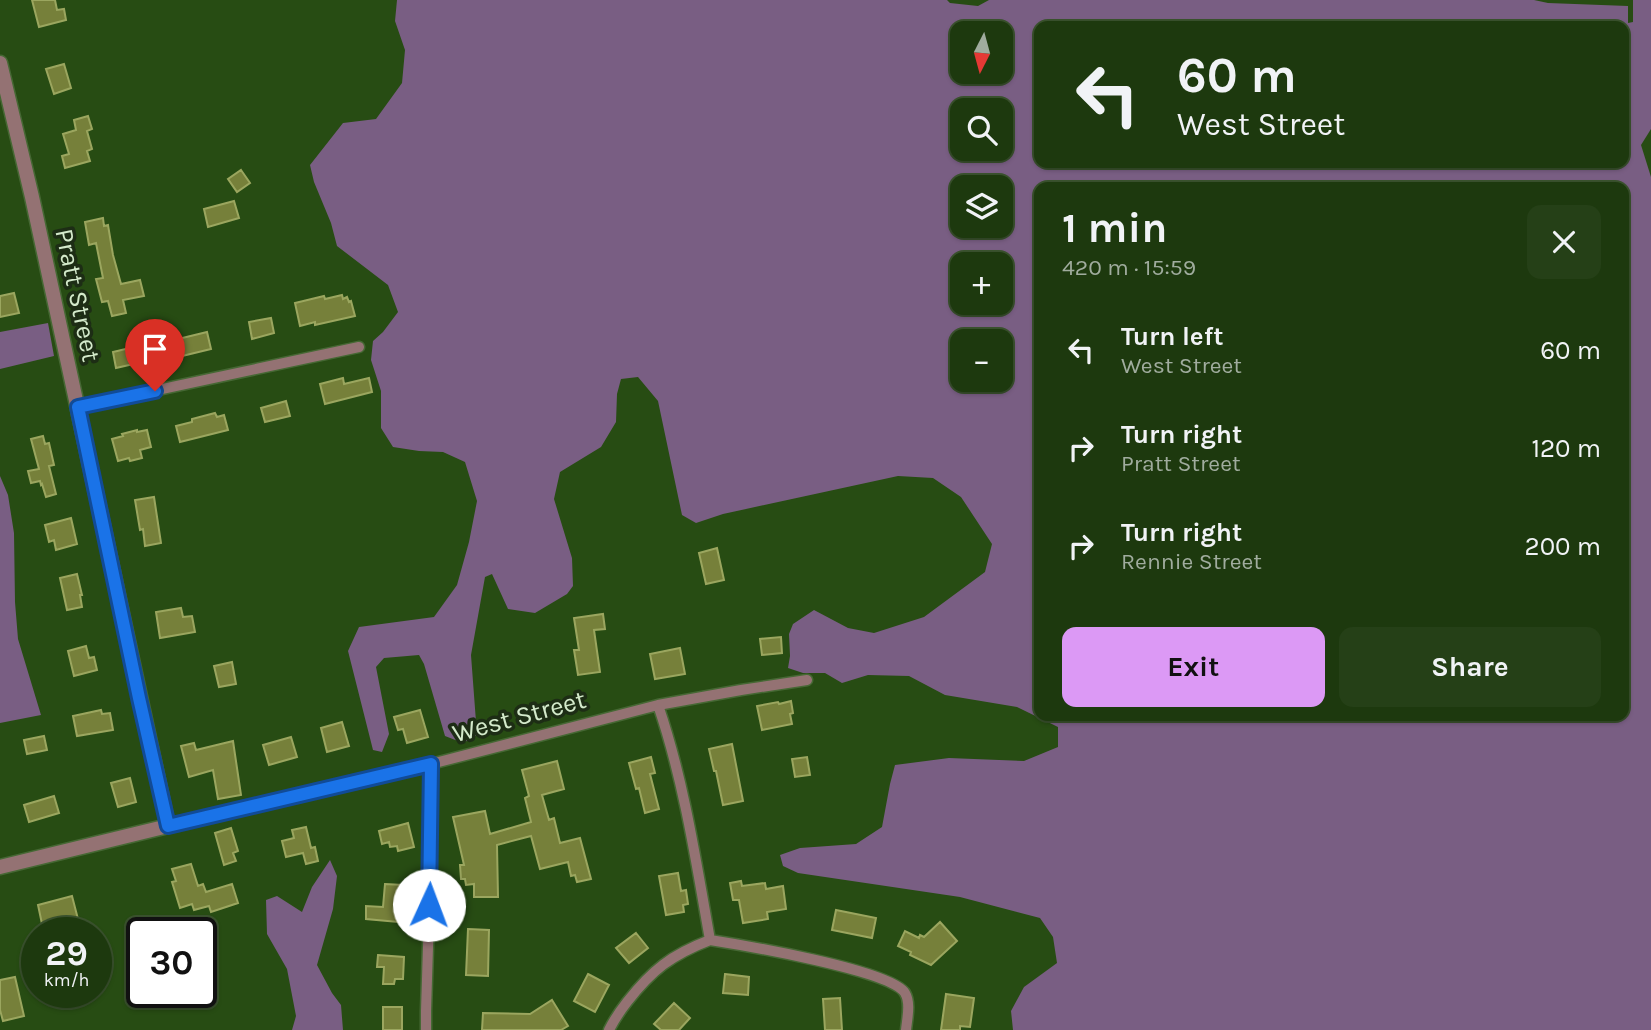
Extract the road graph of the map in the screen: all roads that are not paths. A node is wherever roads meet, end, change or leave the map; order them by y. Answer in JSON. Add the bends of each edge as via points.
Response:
{"nodes":[{"id":1,"x":0,"y":63,"type":"edge"},
{"id":2,"x":359,"y":347,"type":"dead end"},
{"id":3,"x":78,"y":407,"type":"junction"},
{"id":4,"x":807,"y":680,"type":"dead end"},
{"id":5,"x":658,"y":705,"type":"junction"},
{"id":6,"x":431,"y":764,"type":"junction"},
{"id":7,"x":168,"y":826,"type":"junction"},
{"id":8,"x":0,"y":867,"type":"edge"},
{"id":9,"x":710,"y":940,"type":"junction"},
{"id":10,"x":426,"y":1030,"type":"edge"},
{"id":11,"x":609,"y":1030,"type":"edge"},
{"id":12,"x":906,"y":1030,"type":"edge"}],
"edges":[{"from":1,"to":3,"type":"street","name":"Pratt Street"},
{"from":2,"to":3,"type":"street"},
{"from":3,"to":7,"type":"street","name":"Pratt Street"},
{"from":4,"to":5,"type":"street","name":"West Street"},
{"from":5,"to":6,"type":"street","name":"West Street"},
{"from":5,"to":9,"type":"street","via":[[670,741]]},
{"from":6,"to":7,"type":"street","name":"West Street"},
{"from":6,"to":10,"type":"street"},
{"from":7,"to":8,"type":"street","name":"West Street"},
{"from":9,"to":11,"type":"street","via":[[684,950],[655,971]]},
{"from":9,"to":12,"type":"street","via":[[884,978],[905,993]]}]}
